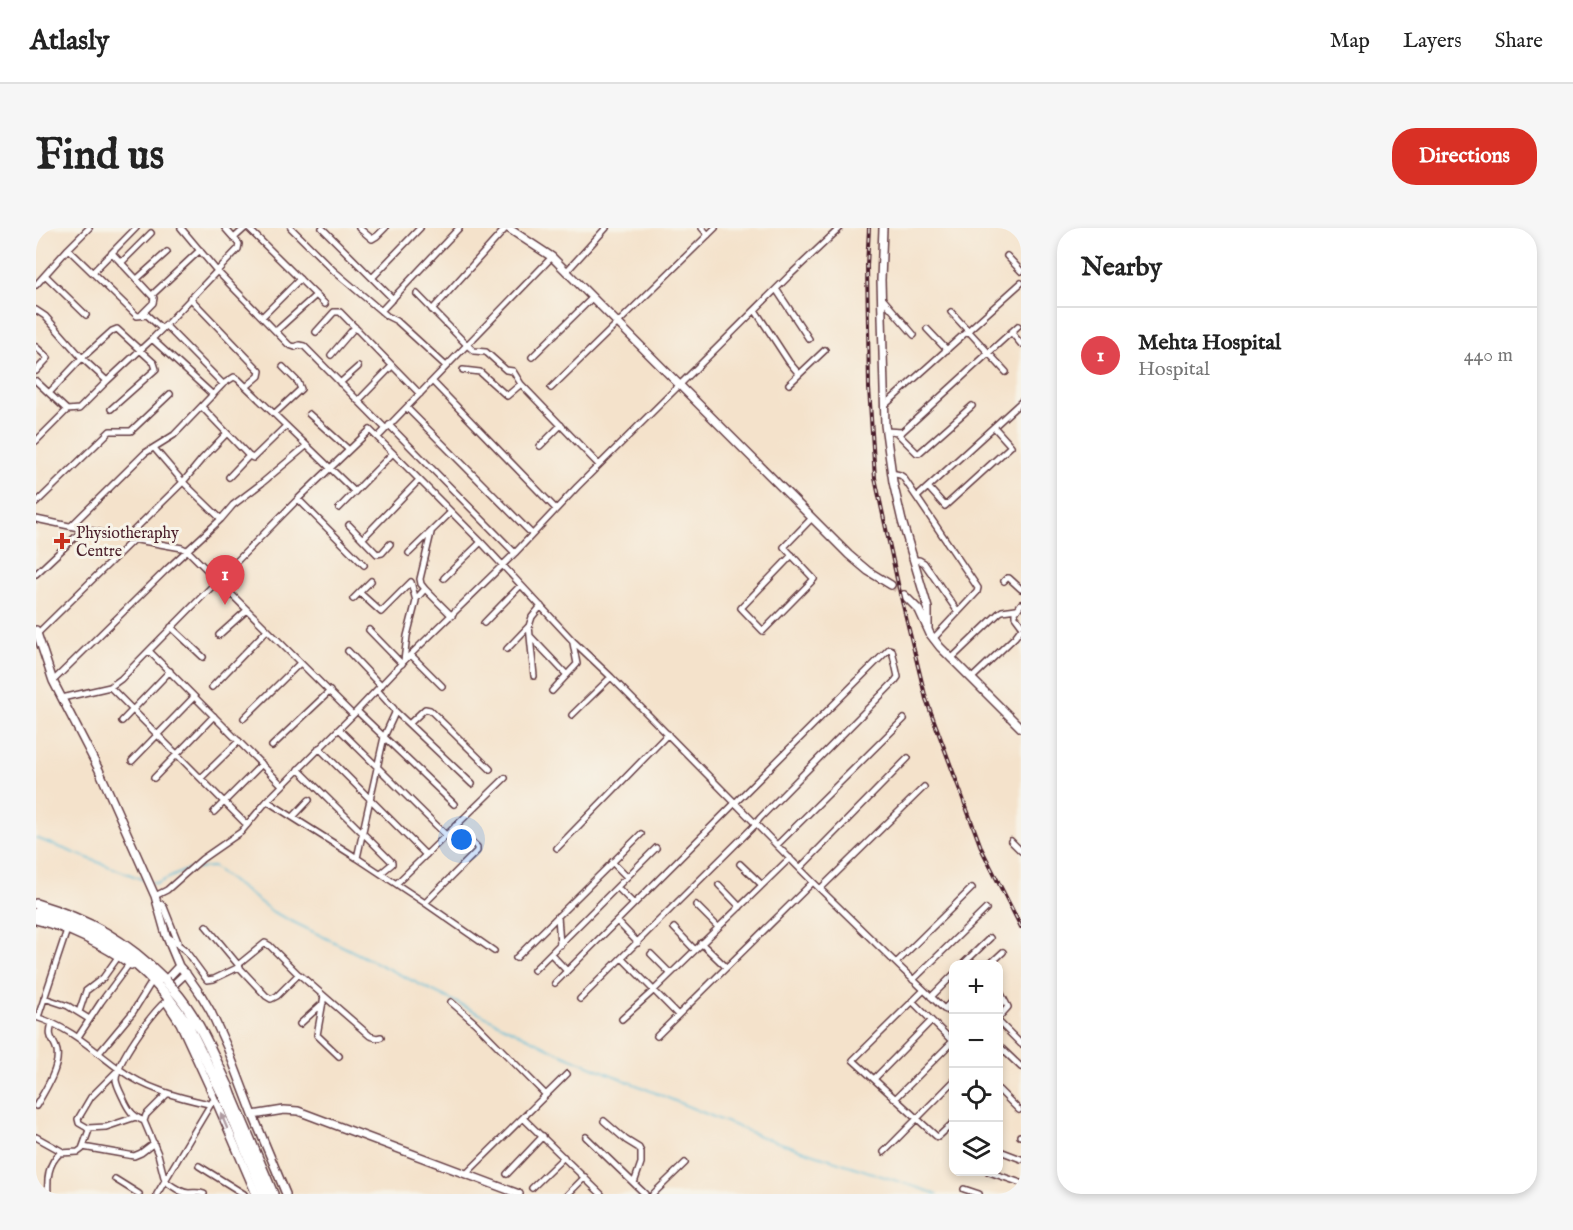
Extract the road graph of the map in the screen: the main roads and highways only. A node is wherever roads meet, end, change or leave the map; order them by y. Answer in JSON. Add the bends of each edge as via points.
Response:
{"nodes":[{"id":1,"x":36,"y":904,"type":"edge"},
{"id":2,"x":36,"y":913,"type":"edge"},
{"id":3,"x":163,"y":990,"type":"junction"},
{"id":4,"x":222,"y":1096,"type":"junction"},
{"id":5,"x":264,"y":1194,"type":"edge"},
{"id":6,"x":273,"y":1194,"type":"edge"}],
"edges":[{"from":1,"to":3,"type":"highway","via":[[87,922],[117,939],[141,957]]},
{"from":2,"to":3,"type":"highway","via":[[73,925],[112,945]]},
{"from":3,"to":4,"type":"highway","via":[[182,999],[196,1021]]},
{"from":4,"to":5,"type":"highway"},
{"from":4,"to":6,"type":"highway"}]}
